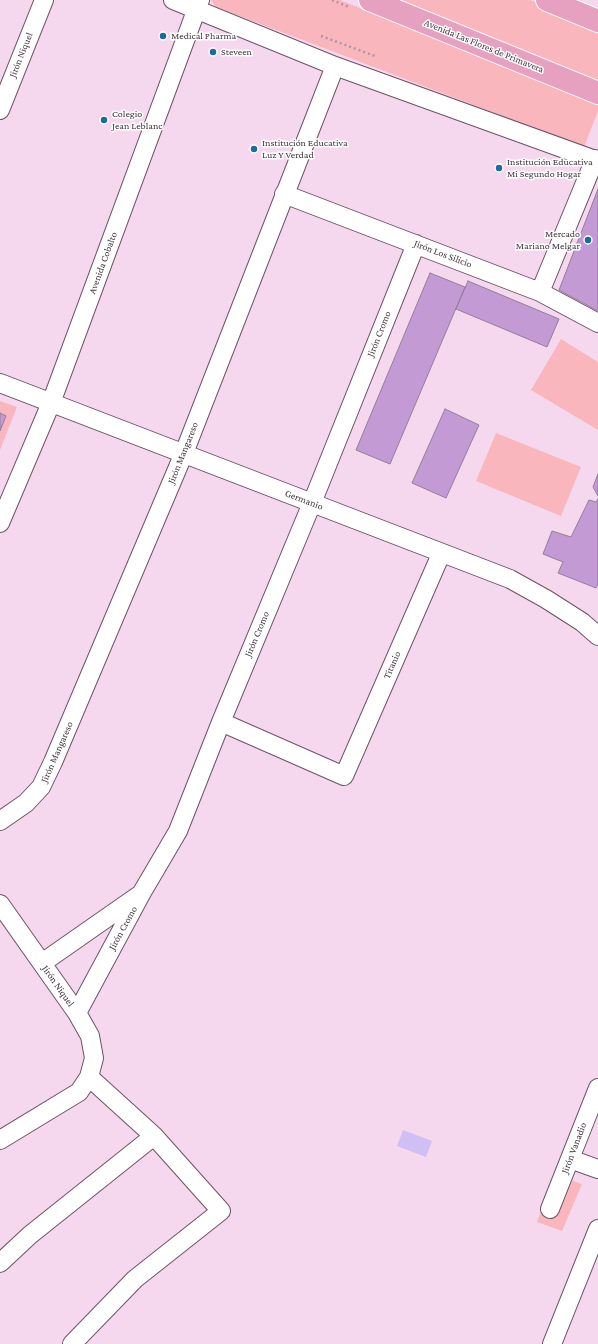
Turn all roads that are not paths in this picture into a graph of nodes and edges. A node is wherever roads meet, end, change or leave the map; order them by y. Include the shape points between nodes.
1 (44, 0) edge
2 (173, 0) edge
3 (370, 0) edge
4 (547, 0) edge
5 (198, 5) edge
6 (598, 20) edge
7 (335, 66) junction
8 (4, 88) edge
9 (598, 93) edge
10 (0, 110) edge
11 (596, 160) edge
12 (284, 194) junction
13 (416, 244) junction
14 (540, 292) junction
15 (598, 323) edge
16 (0, 384) edge
17 (51, 403) junction
18 (184, 453) junction
19 (312, 503) junction
20 (0, 523) edge
21 (441, 554) junction
22 (598, 636) edge
23 (221, 722) junction
24 (0, 821) edge
25 (141, 894) junction
26 (0, 904) edge
27 (42, 963) junction
28 (77, 1013) junction
29 (89, 1077) junction
30 (598, 1088) edge
31 (154, 1136) junction
32 (0, 1140) edge
33 (570, 1159) junction
34 (598, 1169) edge
35 (550, 1209) dead end
36 (598, 1229) edge
37 (0, 1263) edge
38 (72, 1344) edge
39 (552, 1344) edge

1 - 8 street, Jirón Niquel
2 - 5 street
3 - 9 main road, Avenida Las Flores de Primavera
4 - 6 main road
5 - 7 street
5 - 17 street, Avenida Cobalto
7 - 11 street
7 - 12 street, Jirón Mangareso
8 - 10 street, Jirón Niquel
11 - 14 street
12 - 13 street, Jirón Los Silicio
12 - 18 street, Jirón Mangareso
13 - 14 street, Jirón Los Silicio
13 - 19 street, Jirón Cromo
14 - 15 street, Jirón Los Silicio
16 - 17 street, Germanio
17 - 18 street, Germanio
17 - 20 street, Avenida Cobalto
18 - 19 street, Germanio
18 - 24 street, Jirón Mangareso via 41,787 26,803
19 - 21 street, Germanio
19 - 23 street, Jirón Cromo
21 - 22 street, Germanio via 510,579 582,622
21 - 23 street, Titanio via 344,776
23 - 25 street, Jirón Cromo via 178,831
25 - 27 street
25 - 28 street, Jirón Cromo
26 - 27 street, Jirón Niquel
27 - 28 street, Jirón Niquel
28 - 29 street, Jirón Niquel via 90,1036 94,1058
29 - 31 street
29 - 32 street via 79,1092
30 - 33 street, Jirón Vanadio
31 - 37 street via 30,1235
31 - 38 street via 221,1211 135,1279
33 - 34 street
33 - 35 street, Jirón Vanadio
36 - 39 street

